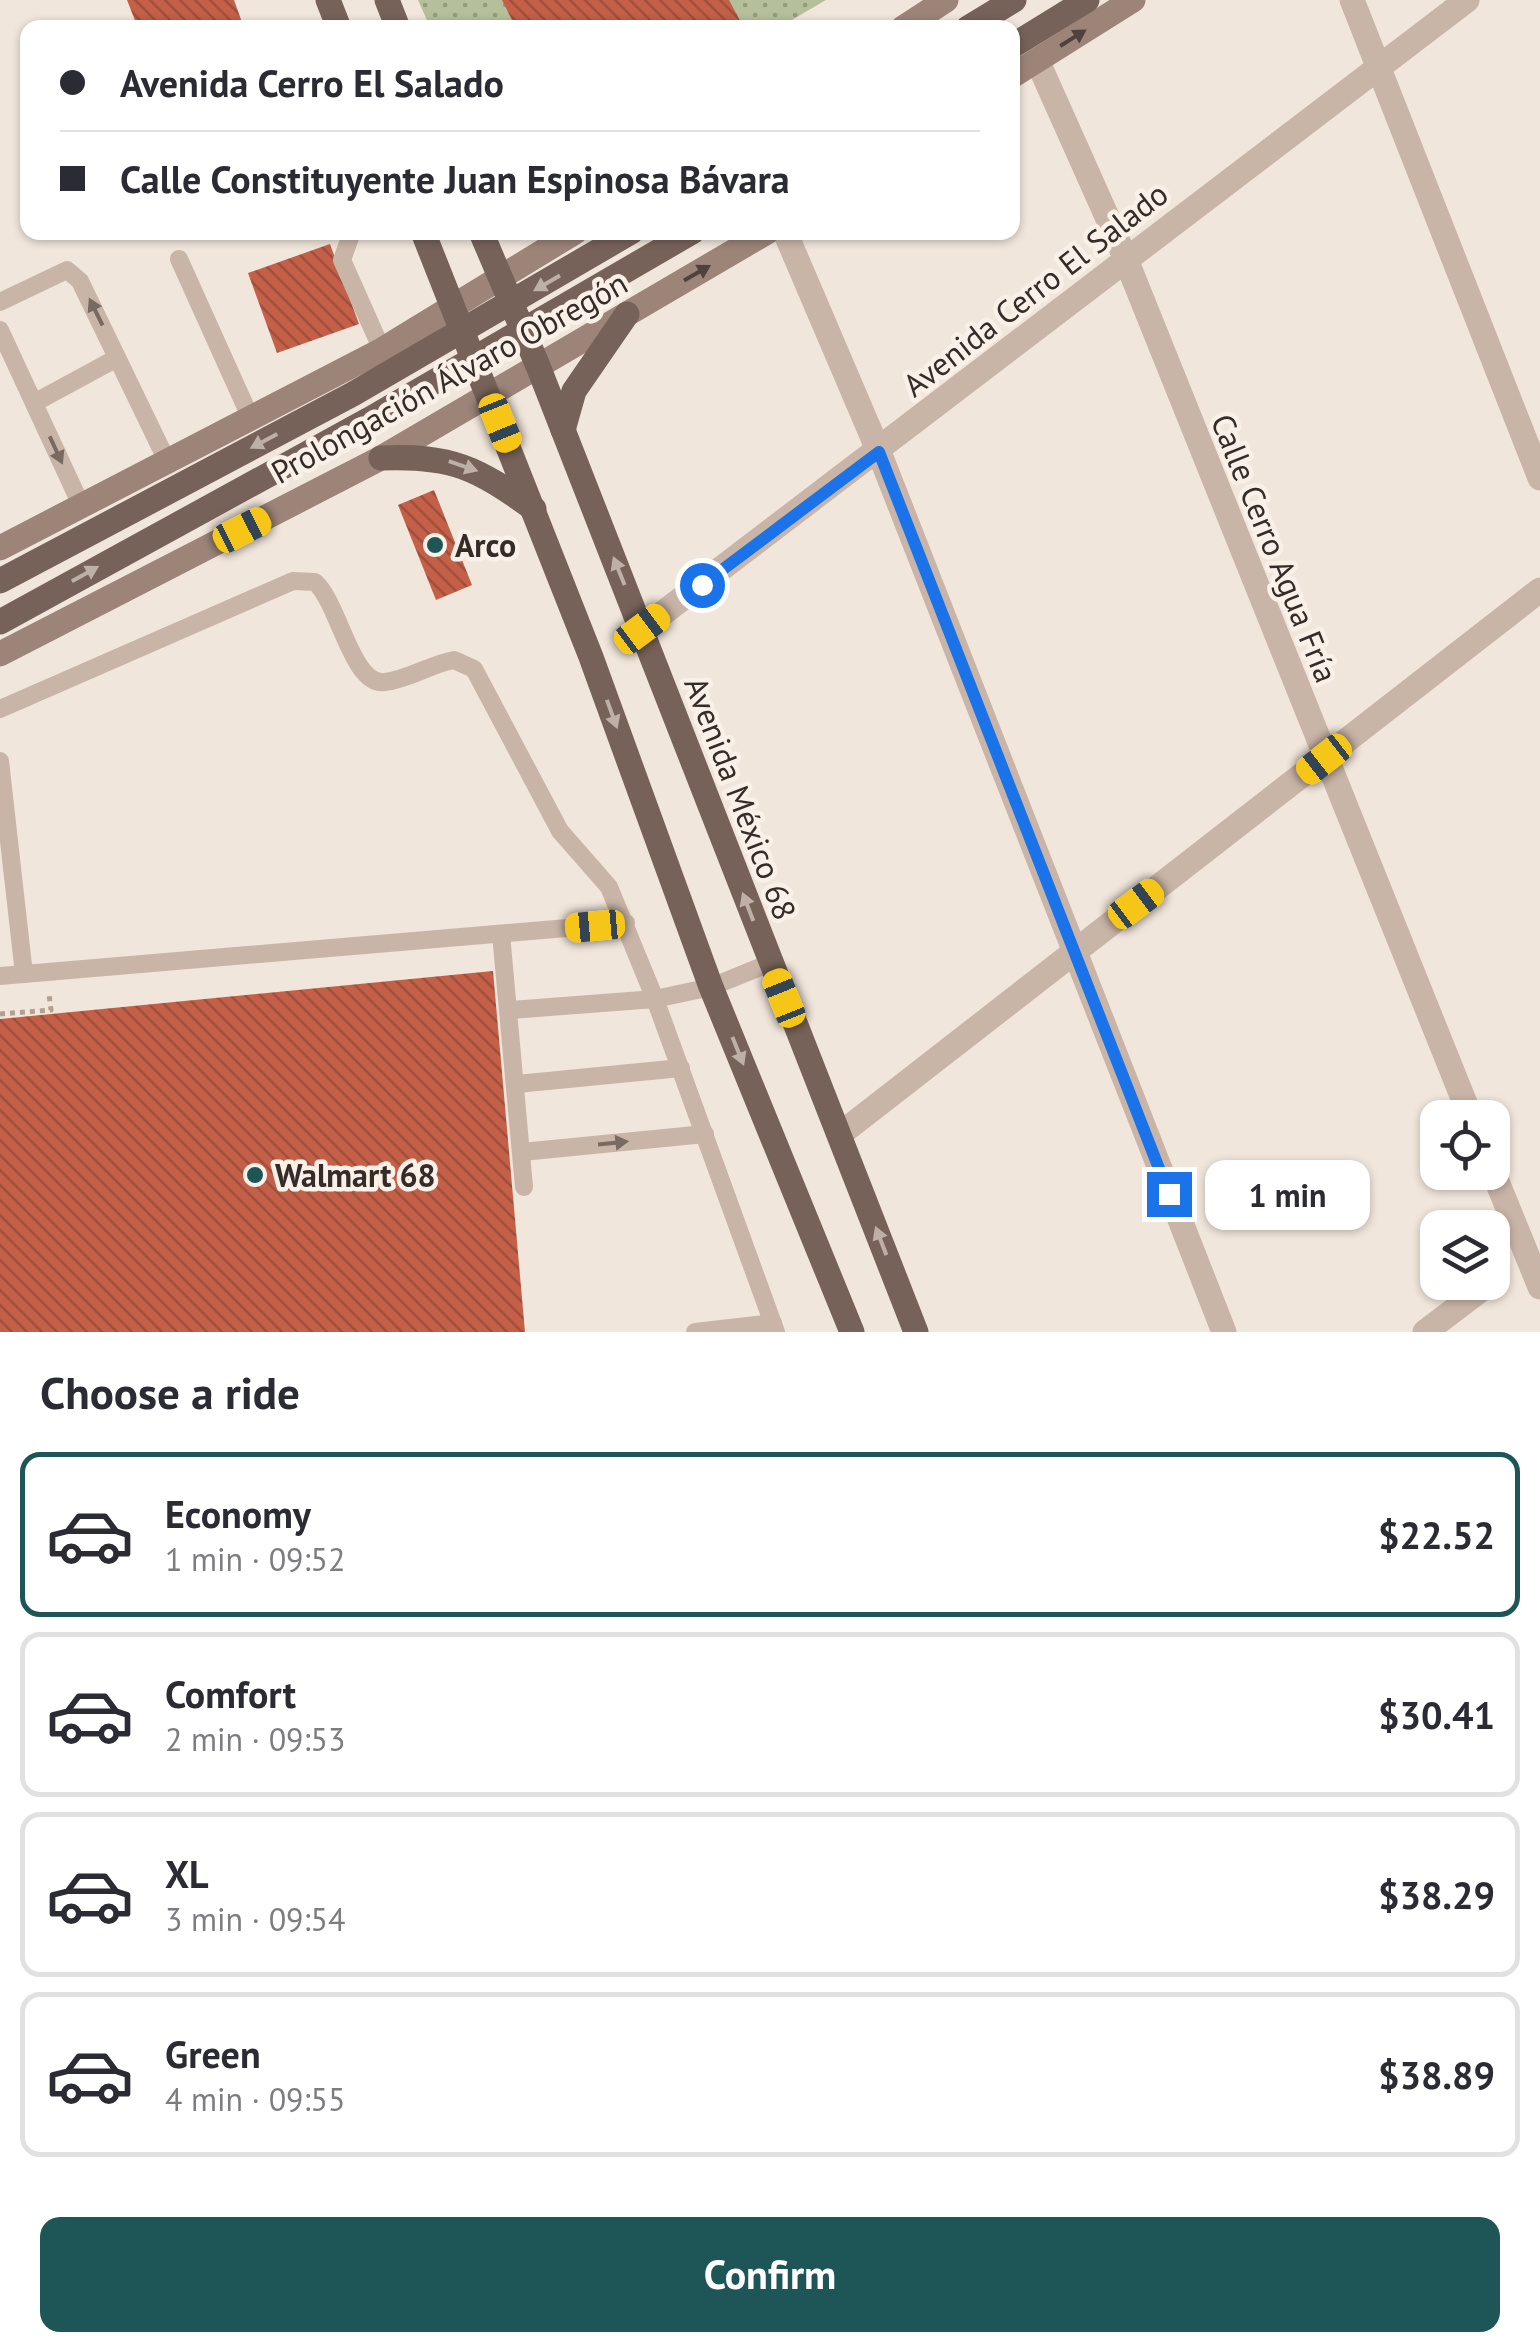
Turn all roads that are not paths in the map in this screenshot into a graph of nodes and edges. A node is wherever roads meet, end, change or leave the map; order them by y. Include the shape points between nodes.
1 (946, 0) edge
2 (1014, 0) edge
3 (1086, 0) edge
4 (1133, 0) edge
5 (1352, 0) edge
6 (1467, 0) edge
7 (915, 20) edge
8 (981, 20) edge
9 (1020, 41) edge
10 (1037, 60) junction
11 (1380, 68) junction
12 (1020, 71) edge
13 (349, 240) edge
14 (425, 240) edge
15 (485, 240) edge
16 (562, 240) edge
17 (617, 240) edge
18 (678, 240) edge
19 (753, 240) edge
20 (788, 240) edge
21 (1125, 257) junction
22 (178, 258) dead end
23 (502, 278) junction
24 (0, 302) edge
25 (453, 308) junction
26 (627, 314) junction
27 (0, 330) edge
28 (382, 350) junction
29 (117, 358) junction
30 (538, 366) junction
31 (490, 395) junction
32 (34, 403) junction
33 (252, 421) junction
34 (563, 430) junction
35 (879, 452) junction
36 (381, 458) junction
37 (168, 464) junction
38 (1540, 478) edge
39 (82, 506) junction
40 (534, 509) junction
41 (0, 548) edge
42 (0, 581) edge
43 (1540, 590) edge
44 (0, 622) edge
45 (642, 629) junction
46 (0, 654) edge
47 (0, 709) edge
48 (1324, 759) junction
49 (0, 760) edge
50 (626, 923) junction
51 (501, 934) junction
52 (1074, 952) junction
53 (770, 963) junction
54 (24, 974) junction
55 (0, 976) edge
56 (711, 986) junction
57 (655, 998) junction
58 (510, 1010) junction
59 (680, 1068) junction
60 (516, 1084) junction
61 (1465, 1100) edge
62 (704, 1134) junction
63 (839, 1135) junction
64 (522, 1152) junction
65 (524, 1187) dead end
66 (1503, 1190) edge
67 (1534, 1250) edge
68 (1510, 1268) edge
69 (1540, 1287) edge
70 (1468, 1300) edge
71 (775, 1328) edge
72 (696, 1332) edge
73 (852, 1332) edge
74 (916, 1332) edge
75 (1224, 1332) edge
76 (1424, 1332) edge

1 - 7 main road
2 - 8 main road
3 - 9 main road
10 -> 4 main road
5 - 11 street
6 - 11 street, Avenida Cerro El Salado
10 - 12 main road
10 - 21 street, Calle Cerro Agua Fría
11 - 21 street, Avenida Cerro El Salado
11 - 38 street
13 - 28 lane via 342,260
14 - 25 main road
15 - 23 main road, Avenida México 68
16 - 23 main road, Prolongación Álvaro Obregón
17 -> 42 main road, Prolongación Álvaro Obregón, bridge via 353,394
44 -> 18 main road, Prolongación Álvaro Obregón, bridge
26 -> 19 main road, Prolongación Álvaro Obregón
20 - 35 street
21 - 35 street, Avenida Cerro El Salado
21 - 48 street, Calle Cerro Agua Fría
22 - 33 lane
23 - 25 main road, Prolongación Álvaro Obregón
23 - 30 main road, Avenida México 68
29 -> 24 lane via 80,281 67,270
25 - 28 main road, Prolongación Álvaro Obregón
25 - 31 main road
26 - 30 main road, Prolongación Álvaro Obregón
26 - 34 main road via 574,391
27 - 32 lane
28 - 33 main road, Prolongación Álvaro Obregón
29 - 32 lane
29 - 37 lane
30 - 31 main road, Prolongación Álvaro Obregón
30 - 34 main road, Avenida México 68
31 - 36 main road, Prolongación Álvaro Obregón
31 - 40 main road
32 -> 39 lane
33 - 37 main road, Prolongación Álvaro Obregón
45 -> 34 main road, Avenida México 68
35 - 45 street, Avenida Cerro El Salado
35 - 52 street
36 -> 40 main road via 455,461
36 - 46 main road, Prolongación Álvaro Obregón
37 - 39 main road, Prolongación Álvaro Obregón
39 - 41 main road, Prolongación Álvaro Obregón
40 -> 56 main road
43 - 48 street
53 -> 45 main road, Avenida México 68
47 - 50 lane via 294,582 316,582 372,680 385,682 454,660 474,670 560,831 596,868
48 - 52 street
48 - 61 street, Calle Cerro Agua Fría
49 - 54 lane
50 - 51 lane
50 - 57 lane
51 - 54 lane
51 - 58 lane
52 - 63 street
52 - 75 street
53 - 56 lane
53 - 63 main road, Avenida México 68
54 - 55 lane
56 - 57 lane
56 -> 73 main road
57 - 58 lane
57 - 59 lane
58 - 60 lane
59 - 60 lane
59 - 62 lane
60 - 64 lane
64 -> 62 lane
62 - 71 lane
74 -> 63 main road, Avenida México 68
64 - 65 lane
66 - 67 street
67 - 68 street
67 - 69 street
70 - 76 street
71 - 72 lane

